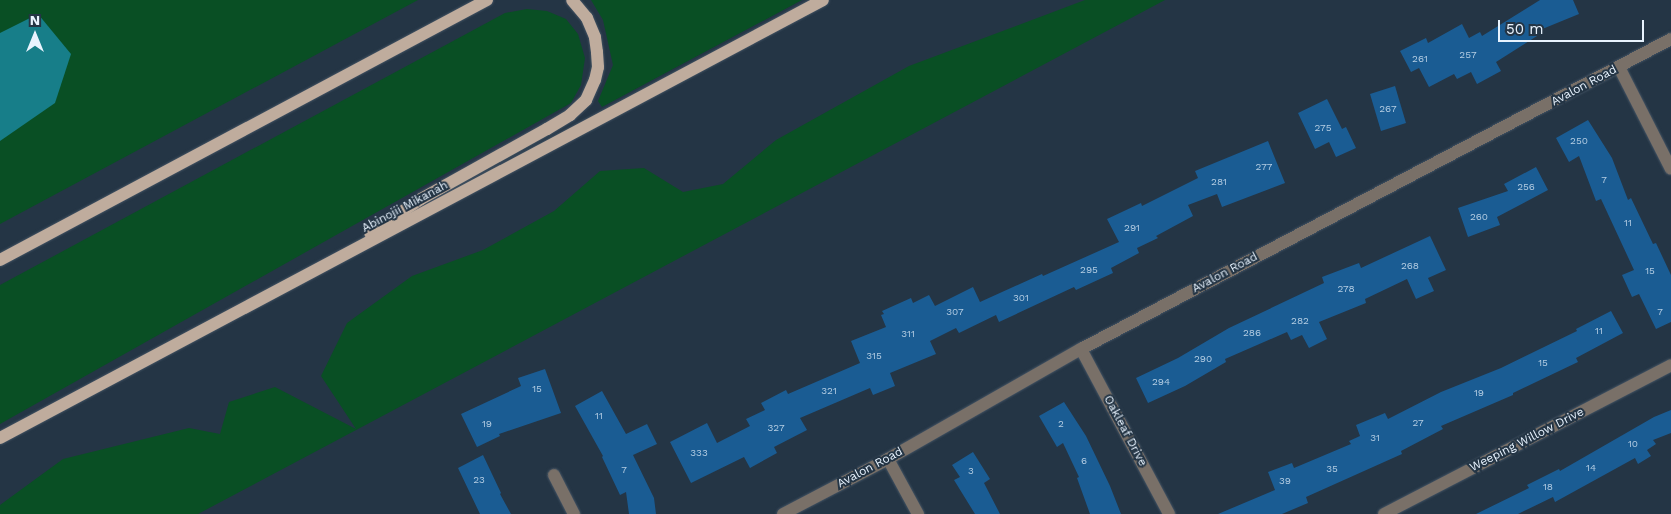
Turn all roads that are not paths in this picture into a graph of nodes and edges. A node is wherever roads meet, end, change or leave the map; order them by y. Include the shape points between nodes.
1 (487, 0) edge
2 (572, 0) edge
3 (823, 0) edge
4 (1671, 39) edge
5 (1619, 67) junction
6 (1671, 168) edge
7 (0, 260) edge
8 (314, 270) junction
9 (1081, 349) junction
10 (1671, 365) edge
11 (0, 438) edge
12 (888, 459) junction
13 (554, 475) dead end
14 (574, 514) edge
15 (783, 514) edge
16 (918, 514) edge
17 (1170, 514) edge
18 (1384, 514) edge

1 - 7 main road
2 - 8 main road via 588,18 595,37 598,67 586,100 570,115 421,199
3 - 8 main road, Abinojii Mikanah
4 - 5 street, Avalon Road
5 - 6 street
5 - 9 street, Avalon Road
8 - 11 main road, Abinojii Mikanah
9 - 12 street, Avalon Road
9 - 17 street, Oakleaf Drive
10 - 18 street, Weeping Willow Drive
12 - 15 street, Avalon Road
12 - 16 street
13 - 14 street

